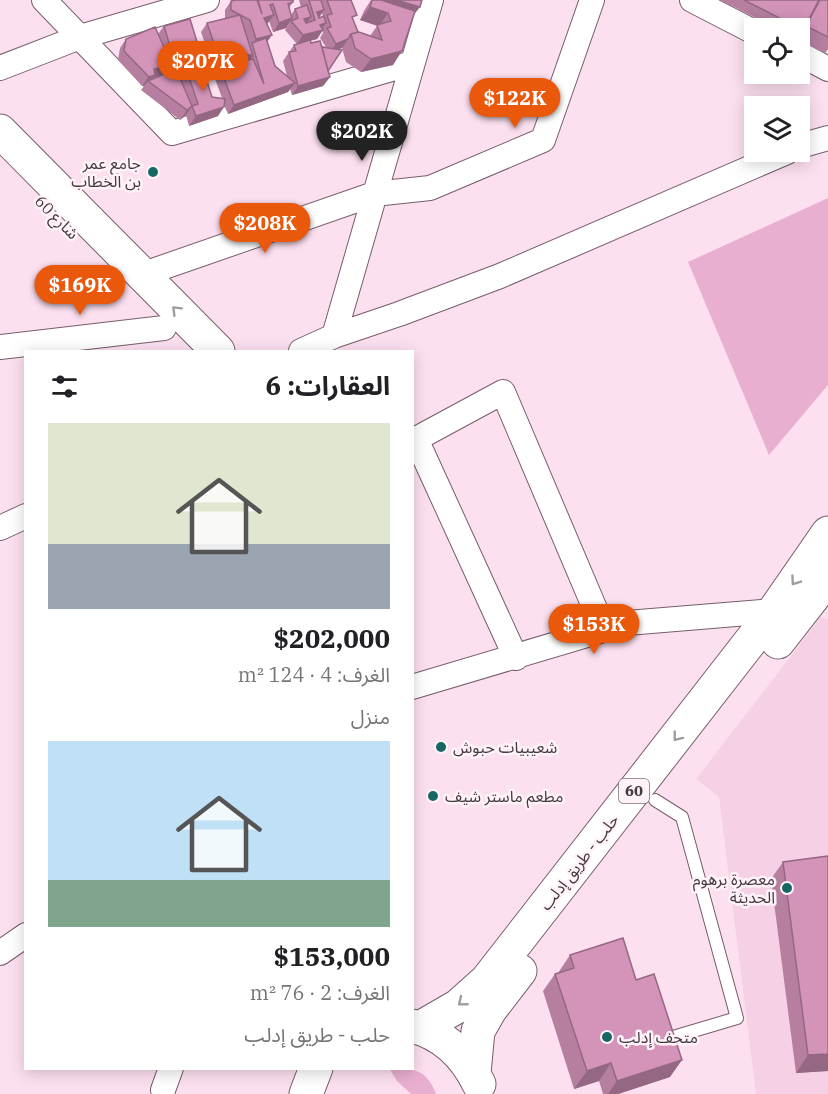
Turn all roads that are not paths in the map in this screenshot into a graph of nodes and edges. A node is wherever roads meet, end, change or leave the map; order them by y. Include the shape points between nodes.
1 (44, 0) edge
2 (207, 0) edge
3 (431, 0) edge
4 (592, 0) edge
5 (692, 0) edge
6 (744, 27) edge
7 (80, 37) junction
8 (810, 59) edge
9 (412, 63) junction
10 (0, 69) edge
11 (828, 69) edge
12 (0, 131) edge
13 (828, 138) edge
14 (810, 143) edge
15 (0, 161) edge
16 (765, 162) edge
17 (374, 194) junction
18 (141, 275) junction
19 (164, 328) junction
20 (334, 336) junction
21 (0, 346) edge
22 (188, 350) edge
23 (217, 350) edge
24 (303, 350) edge
25 (24, 517) edge
26 (0, 528) edge
27 (828, 533) edge
28 (828, 578) edge
29 (774, 612) junction
30 (604, 630) junction
31 (516, 658) junction
32 (414, 686) edge
33 (655, 800) junction
34 (24, 936) edge
35 (0, 953) edge
36 (416, 1027) edge
37 (673, 1037) edge
38 (315, 1070) edge
39 (477, 1083) edge
40 (306, 1094) edge

1 - 7 street
2 - 7 street
3 - 9 street
4 - 17 street via 543,140 430,188
5 - 6 street
7 - 9 street via 172,133
7 - 10 street
8 - 11 street
9 - 17 street
12 - 18 main road, شارع 60
13 - 14 street
15 - 19 main road, شارع 60
16 - 20 street via 500,276
17 - 18 street
17 - 20 street
23 -> 18 main road, شارع 60
19 - 21 street
19 - 22 main road, شارع 60
20 - 24 street
25 - 26 street
27 -> 29 main road, حلب - طريق إدلب / 60
28 - 33 main road, حلب - طريق إدلب / 60
29 - 30 street via 627,622
29 -> 36 main road, حلب - طريق إدلب / 60 via 487,980 458,1006
30 - 31 street
30 - 31 street via 503,392 416,439
31 - 32 street
33 - 37 lane via 682,817 737,1018
33 - 39 main road, حلب - طريق إدلب / 60 via 490,1010 478,1031
34 - 35 street
36 - 39 main road via 440,1037 457,1050
38 - 40 main road

